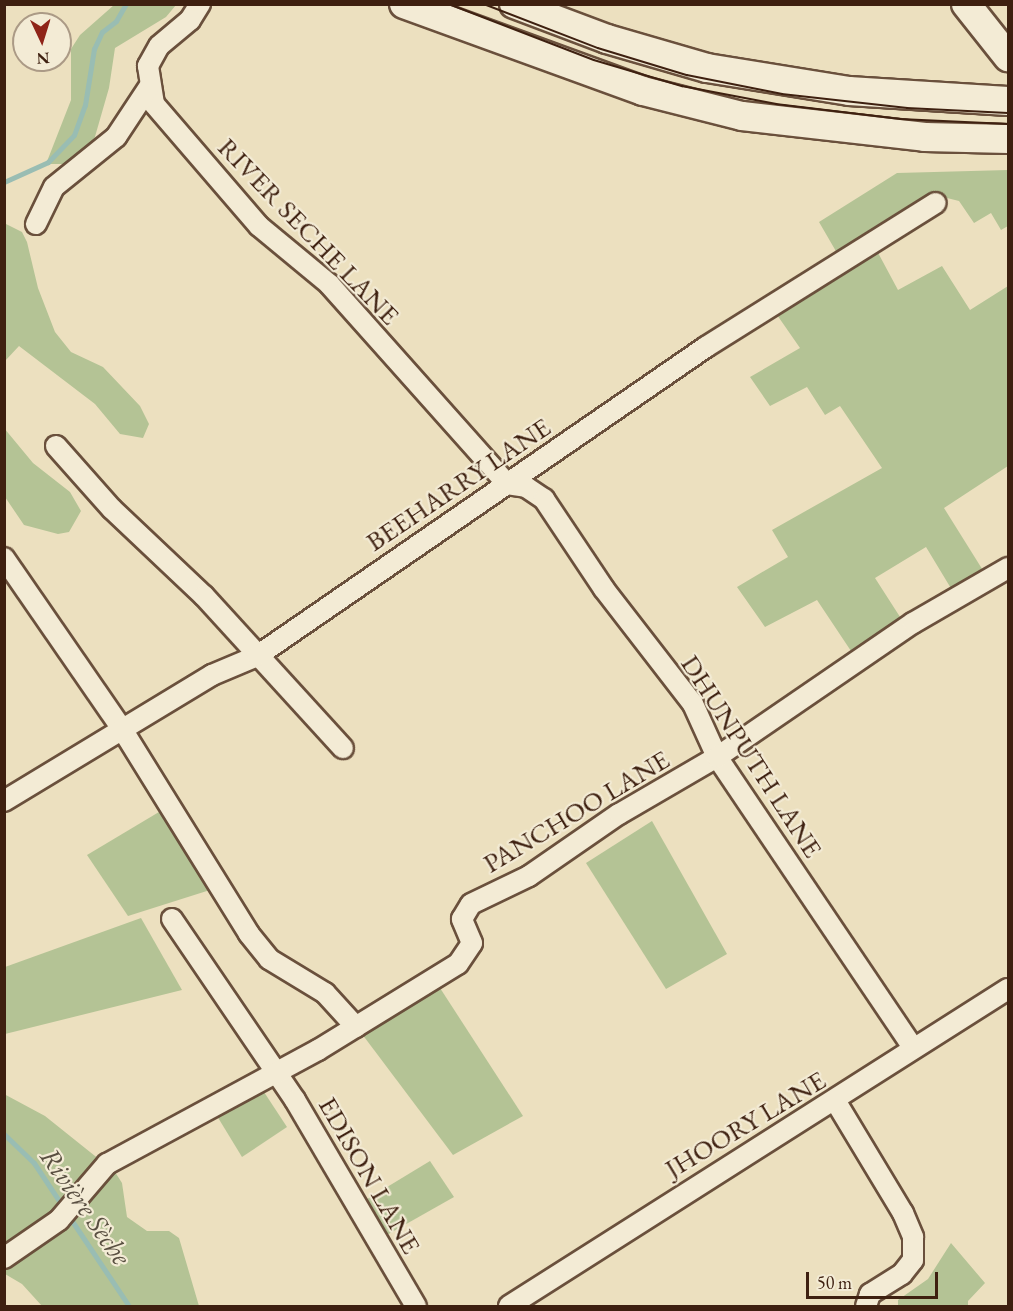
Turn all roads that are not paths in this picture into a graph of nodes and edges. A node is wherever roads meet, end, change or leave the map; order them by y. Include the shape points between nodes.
1 (200, 4) edge
2 (404, 4) edge
3 (514, 4) edge
4 (966, 4) edge
5 (977, 4) edge
6 (1008, 32) edge
7 (1008, 57) edge
8 (149, 87) junction
9 (1008, 101) edge
10 (1008, 139) edge
11 (936, 202) dead end
12 (36, 224) dead end
13 (56, 446) dead end
14 (507, 484) junction
15 (4, 558) edge
16 (1008, 568) edge
17 (257, 656) junction
18 (122, 729) junction
19 (343, 748) dead end
20 (717, 758) junction
21 (4, 801) edge
22 (172, 919) dead end
23 (1008, 989) edge
24 (356, 1027) junction
25 (913, 1048) junction
26 (276, 1072) junction
27 (836, 1101) junction
28 (4, 1258) edge
29 (416, 1306) edge
30 (509, 1306) edge
31 (866, 1306) edge

1 - 8 street via 190,20 159,46 148,66
2 - 10 street via 643,91 742,116 925,137
3 - 9 street via 607,39 707,68 849,91
4 - 7 street
5 - 6 street
8 - 12 street via 116,137 54,187
8 - 14 street, RIVER SECHE LANE via 154,104 259,226 329,284
11 - 14 street, BEEHARRY LANE via 706,347
13 - 17 street via 112,509 204,596
14 - 17 street, BEEHARRY LANE
14 - 20 street, DHUNPUTH LANE via 526,487 544,499 604,589 693,704
15 - 18 street
16 - 20 street via 913,623
17 - 18 street, BEEHARRY LANE via 212,675
17 - 19 street
18 - 21 street, BEEHARRY LANE
18 - 24 street via 249,934 269,959 325,993
20 - 24 street, PANCHOO LANE via 620,814 529,876 471,904 462,919 472,943 458,964
20 - 25 street, DHUNPUTH LANE
22 - 26 street, EDISON LANE
23 - 25 street, JHOORY LANE
24 - 26 street
25 - 27 street, JHOORY LANE
26 - 28 street via 107,1164 59,1220
26 - 29 street, EDISON LANE
27 - 30 street, JHOORY LANE
27 - 31 street via 903,1213 913,1237 913,1260 902,1274 870,1294

